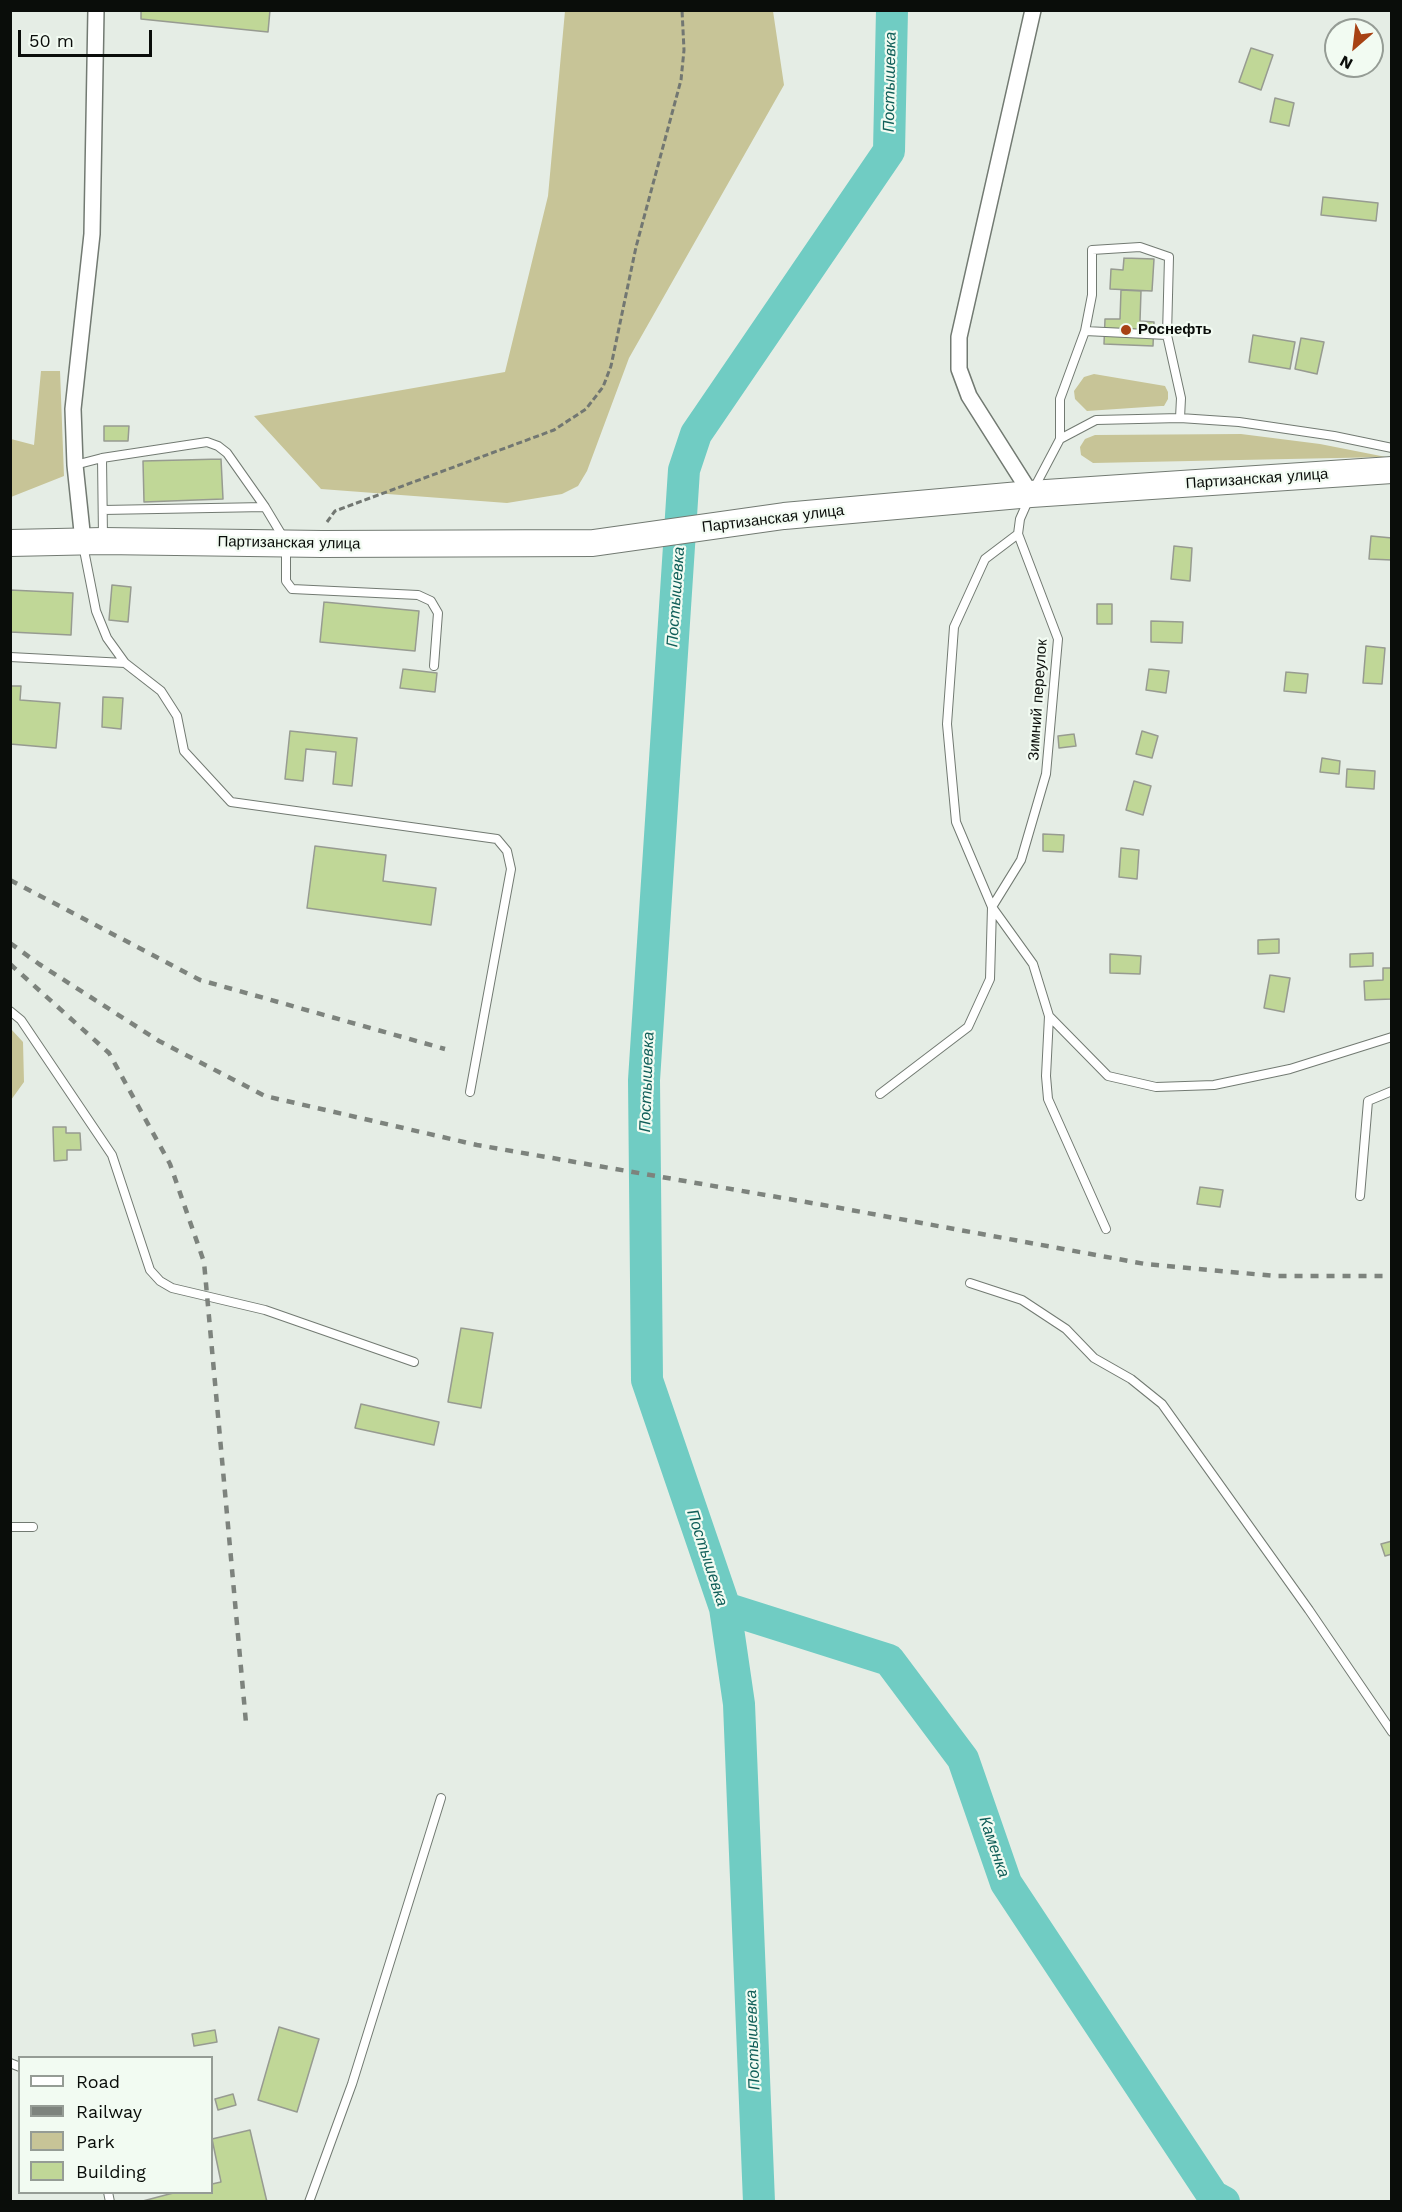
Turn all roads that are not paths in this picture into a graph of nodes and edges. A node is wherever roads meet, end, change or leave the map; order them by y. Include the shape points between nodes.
1 (96, 10) edge
2 (1033, 10) edge
3 (1085, 332) junction
4 (1167, 336) junction
5 (1180, 418) junction
6 (1060, 439) junction
7 (1392, 448) edge
8 (102, 458) junction
9 (75, 465) junction
10 (1392, 470) edge
11 (1031, 494) junction
12 (265, 507) junction
13 (104, 510) junction
14 (1018, 534) junction
15 (93, 541) junction
16 (10, 543) edge
17 (286, 543) junction
18 (10, 657) edge
19 (125, 663) junction
20 (434, 666) dead end
21 (992, 907) junction
22 (10, 1011) edge
23 (1049, 1016) junction
24 (1392, 1036) edge
25 (1392, 1091) edge
26 (470, 1092) dead end
27 (880, 1094) dead end
28 (1360, 1196) dead end
29 (1106, 1229) dead end
30 (970, 1283) dead end
31 (414, 1362) dead end
32 (10, 1527) edge
33 (33, 1527) dead end
34 (1392, 1732) edge
35 (441, 1798) dead end
36 (309, 2202) edge

1 - 9 street via 92,234 73,409
2 - 11 street via 958,337 959,369 969,396
3 - 4 lane
3 - 4 lane via 1092,295 1092,250 1140,246 1169,257
3 - 6 lane via 1060,399
4 - 5 lane via 1181,398
5 - 6 lane via 1095,420
5 - 7 lane via 1239,422
6 - 11 lane
8 - 9 lane
8 - 12 lane via 207,442 227,453
8 - 13 lane
9 - 15 street
10 - 11 main road, Партизанская улица
11 - 14 lane
11 - 17 main road, Партизанская улица via 784,516 593,543
12 - 13 lane
12 - 17 lane
13 - 15 lane
14 - 21 lane, Зимний переулок via 1058,639 1046,774 1021,860
14 - 21 lane via 985,560 954,627 947,724 956,822
15 - 16 main road, Партизанская улица
15 - 17 main road, Партизанская улица
15 - 19 lane via 96,612 107,638
17 - 20 lane via 286,581 292,589 418,595 431,601 438,613
18 - 19 lane
19 - 26 lane via 161,691 177,716 184,751 231,802 497,839 507,851 511,869
21 - 23 lane via 1033,964
21 - 27 lane via 990,979 968,1027
22 - 31 lane via 21,1020 112,1155 150,1270 160,1281 172,1288 265,1310
23 - 24 lane via 1108,1076 1156,1087 1214,1085 1290,1069
23 - 29 lane via 1048,1099
25 - 28 lane via 1368,1101
30 - 34 lane via 1022,1300 1066,1329 1094,1358 1131,1379 1162,1404
32 - 33 lane
35 - 36 lane via 352,2084

